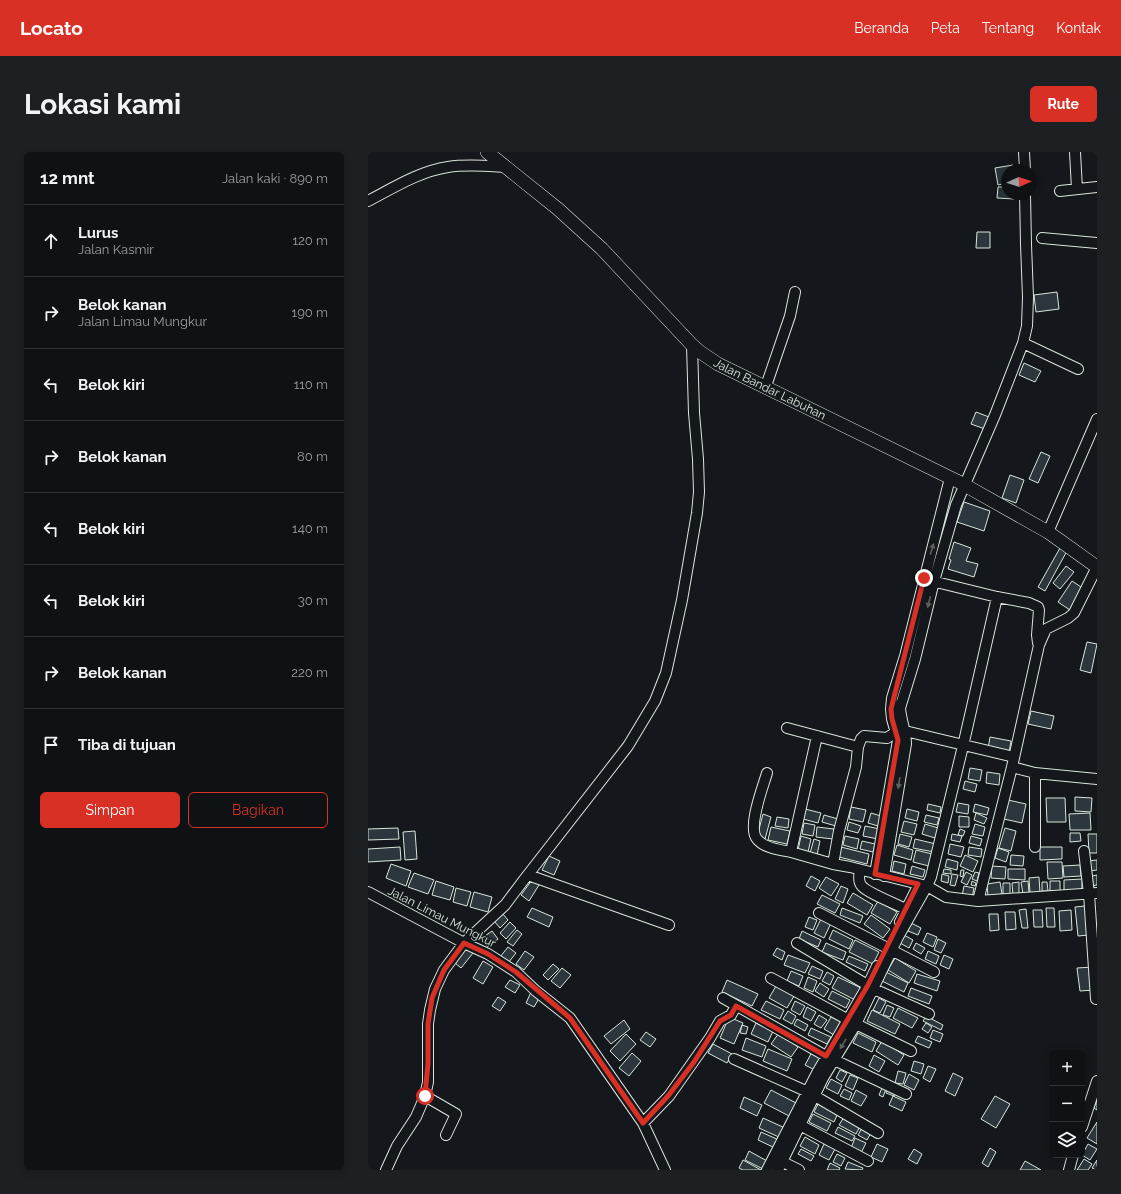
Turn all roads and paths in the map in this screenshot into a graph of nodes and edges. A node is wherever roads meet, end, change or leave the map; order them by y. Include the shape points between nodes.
1 (487, 152) edge
2 (1024, 152) edge
3 (1075, 152) edge
4 (1025, 164) edge
5 (507, 167) junction
6 (1097, 187) edge
7 (1077, 189) junction
8 (1060, 191) dead end
9 (1025, 200) edge
10 (368, 201) edge
11 (1042, 238) dead end
12 (1097, 243) edge
13 (795, 292) dead end
14 (1023, 343) junction
15 (692, 345) junction
16 (1078, 370) dead end
17 (766, 386) junction
18 (1097, 419) edge
19 (950, 478) junction
20 (964, 485) junction
21 (938, 527) junction
22 (948, 530) junction
23 (1048, 532) junction
24 (1097, 567) edge
25 (924, 578) junction
26 (934, 581) junction
27 (997, 597) junction
28 (1039, 645) junction
29 (787, 728) dead end
30 (901, 731) junction
31 (817, 736) junction
32 (964, 746) junction
33 (858, 747) junction
34 (1013, 762) junction
35 (767, 773) dead end
36 (1035, 773) junction
37 (1097, 779) edge
38 (1035, 847) dead end
39 (1084, 851) dead end
40 (791, 852) junction
41 (832, 864) junction
42 (860, 870) junction
43 (528, 875) junction
44 (880, 875) junction
45 (923, 885) junction
46 (368, 892) edge
47 (1093, 894) edge
48 (978, 901) junction
49 (906, 909) junction
50 (818, 913) dead end
51 (669, 925) dead end
52 (464, 943) junction
53 (797, 943) dead end
54 (889, 949) junction
55 (934, 972) dead end
56 (771, 978) dead end
57 (871, 987) junction
58 (723, 998) dead end
59 (1096, 999) dead end
60 (736, 1006) junction
61 (929, 1014) dead end
62 (852, 1022) junction
63 (911, 1051) dead end
64 (830, 1058) junction
65 (734, 1059) dead end
66 (1097, 1081) edge
67 (811, 1094) junction
68 (906, 1094) dead end
69 (425, 1096) junction
70 (1084, 1122) edge
71 (643, 1123) junction
72 (796, 1123) junction
73 (878, 1133) dead end
74 (446, 1135) dead end
75 (1073, 1158) edge
76 (868, 1161) dead end
77 (778, 1163) edge
78 (386, 1170) edge
79 (665, 1170) edge
80 (767, 1170) edge
81 (799, 1170) edge
82 (1069, 1170) edge

1 - 5 main road, Jalan Bandar Labuhan
2 - 4 street
3 - 7 street
5 - 10 street via 447,167 403,183
5 - 15 main road, Jalan Bandar Labuhan via 602,249
6 - 7 street
7 - 8 street
9 - 14 street via 1028,297 1027,326
11 - 12 street
13 - 17 street via 788,322
14 - 16 street
14 - 20 street
15 - 17 main road, Jalan Bandar Labuhan via 718,364
15 - 43 street via 699,492 682,600 666,674 655,701 628,746
17 - 19 main road, Jalan Bandar Labuhan
18 - 23 street
19 - 20 main road, Jalan Bandar Labuhan
19 - 21 street
20 - 22 street
20 - 23 main road, Jalan Bandar Labuhan
21 - 22 street
25 -> 21 street
22 - 26 street
23 - 24 main road, Jalan Bandar Labuhan
24 - 28 street via 1074,613 1046,629
25 - 26 street
25 - 30 street via 892,698 892,719
26 - 27 street
26 -> 30 street via 900,708
27 - 28 street via 1038,607
27 - 32 street
28 - 34 street
29 - 31 street
30 - 32 street
30 - 33 street via 886,738 864,736
30 - 44 street via 898,740 902,744
31 - 33 street
31 - 40 street
32 - 34 street
32 - 45 street via 939,846
33 - 41 street via 856,767
34 - 36 street
34 - 48 street
35 - 40 street via 755,816 755,836 769,846
36 - 37 street
36 - 38 street
39 - 47 street
40 - 41 street
41 - 42 street
42 - 44 street
42 - 49 street via 861,886
43 - 51 street
43 - 52 street via 505,905
44 - 45 street
45 - 48 street via 946,897
45 - 49 street
45 - 54 street
46 - 52 street, Jalan Limau Mungkur
47 - 48 street
47 - 59 street
49 - 54 street
50 - 54 street
52 - 69 street via 444,970 432,998 428,1024
52 - 71 street, Jalan Limau Mungkur via 488,954 516,972 570,1018
53 - 57 street
54 - 55 street
54 - 57 street
56 - 62 street
57 - 61 street
57 - 62 street
58 - 60 street
60 - 64 street
60 - 71 street via 731,1015 720,1021 668,1096
62 - 63 street
62 - 64 street
64 - 67 street
64 - 68 street
65 - 67 street
66 - 70 street
67 - 72 street
67 - 73 street
69 - 74 street via 456,1114
69 - 78 street
71 - 79 street, Jalan Limau Mungkur
72 - 76 street
72 - 77 street
75 - 82 street
77 - 80 street
77 - 81 street

